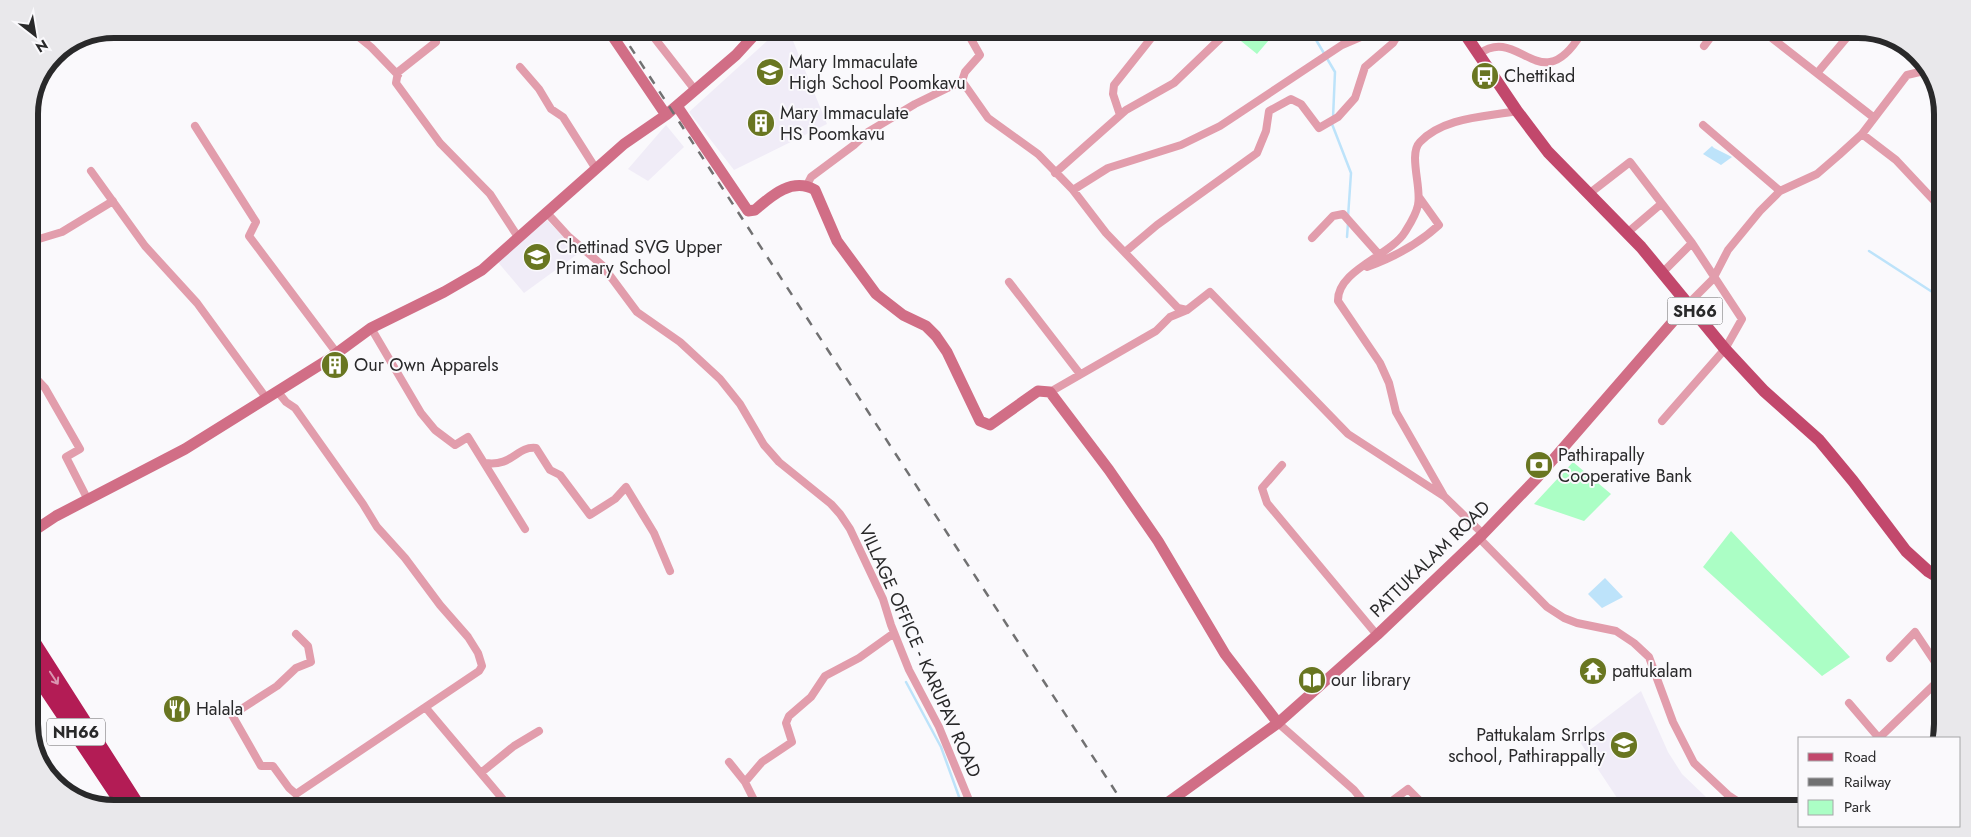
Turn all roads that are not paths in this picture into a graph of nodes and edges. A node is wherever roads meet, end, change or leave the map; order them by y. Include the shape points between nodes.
1 (360, 38) edge
2 (434, 38) edge
3 (614, 38) edge
4 (654, 38) edge
5 (752, 38) edge
6 (970, 38) edge
7 (1151, 38) edge
8 (1221, 38) edge
9 (1359, 38) edge
10 (1396, 38) edge
11 (1468, 38) edge
12 (1578, 38) edge
13 (1710, 38) edge
14 (1772, 38) edge
15 (1846, 38) edge
16 (1704, 46) dead end
17 (1479, 54) junction
18 (520, 66) dead end
19 (1818, 72) junction
20 (1921, 72) edge
21 (398, 75) junction
22 (962, 81) junction
23 (695, 90) junction
24 (677, 106) junction
25 (1517, 111) junction
26 (666, 115) junction
27 (1120, 115) junction
28 (1874, 117) junction
29 (1703, 125) dead end
30 (195, 126) dead end
31 (1862, 134) junction
32 (596, 169) junction
33 (91, 171) dead end
34 (1055, 174) junction
35 (807, 185) junction
36 (1073, 190) junction
37 (1780, 191) junction
38 (1590, 193) junction
39 (1419, 196) junction
40 (1933, 200) edge
41 (113, 201) junction
42 (1662, 204) junction
43 (547, 213) junction
44 (1627, 233) junction
45 (518, 237) junction
46 (1312, 238) dead end
47 (38, 239) edge
48 (1692, 242) junction
49 (1125, 252) junction
50 (1378, 255) junction
51 (1385, 260) junction
52 (1356, 271) junction
53 (1662, 273) junction
54 (1715, 275) junction
55 (1009, 282) dead end
56 (1689, 303) junction
57 (1187, 310) junction
58 (371, 328) junction
59 (1725, 349) junction
60 (336, 352) junction
61 (1080, 374) junction
62 (38, 381) edge
63 (278, 392) junction
64 (1050, 392) junction
65 (267, 399) junction
66 (1662, 421) dead end
67 (485, 463) junction
68 (1282, 465) dead end
69 (1445, 497) junction
70 (88, 500) junction
71 (38, 529) edge
72 (525, 529) dead end
73 (1481, 536) junction
74 (670, 572) dead end
75 (1934, 575) edge
76 (894, 633) junction
77 (296, 634) dead end
78 (1377, 634) junction
79 (38, 652) edge
80 (1890, 658) dead end
81 (1934, 660) edge
82 (38, 676) edge
83 (1934, 685) edge
84 (1849, 703) dead end
85 (426, 708) junction
86 (1278, 722) junction
87 (538, 731) dead end
88 (1878, 737) edge
89 (1880, 737) edge
90 (729, 762) dead end
91 (482, 772) junction
92 (745, 782) junction
93 (292, 798) edge
94 (123, 800) edge
95 (123, 800) edge
96 (504, 800) edge
97 (754, 800) edge
98 (969, 800) edge
99 (1171, 800) edge
100 (1362, 800) edge
101 (1392, 800) edge
102 (1419, 800) edge
103 (1737, 800) edge

1 - 21 street
2 - 21 street via 436,42
3 - 26 street
4 - 23 street
5 - 23 street
6 - 22 street via 980,55 961,77
7 - 27 street via 1114,85
8 - 27 street via 1174,83
9 - 36 street via 1332,51 1220,126 1181,145 1108,168
10 - 49 street via 1365,67 1355,98 1338,117 1319,128 1301,104 1291,99 1269,111 1266,131 1257,153
11 - 17 main road, SH66
12 - 17 street via 1566,54 1549,63 1540,63 1503,46 1490,47
13 - 16 street
14 - 19 street
15 - 19 street
17 - 25 main road, SH66
18 - 32 street via 551,108 563,117
19 - 28 street
20 - 28 street via 1907,75
21 - 45 street via 396,83 440,143 490,194
22 - 34 street via 988,118 1038,154
22 - 35 street via 868,132 811,177
23 - 24 street
24 - 26 street
24 - 35 street via 748,210 756,210 794,184
25 - 38 main road, SH66 via 1548,152
25 - 39 street via 1459,121 1426,137 1418,144 1415,153
26 - 32 street via 624,144
27 - 34 street
28 - 31 street
29 - 37 street
30 - 60 street via 256,222 249,236
31 - 37 street via 1816,174
31 - 40 street via 1896,160
32 - 43 street
33 - 41 street
34 - 36 street
35 - 64 street via 815,190 838,241 876,294 936,336 980,420 990,425 1038,391
36 - 49 street
37 - 54 street via 1728,250
38 - 42 street via 1630,162
38 - 44 main road, SH66
39 - 50 street via 1414,217 1404,234 1397,243
39 - 51 street via 1438,225 1424,239
41 - 47 street via 62,232
41 - 65 street via 145,246 197,303
42 - 44 street
42 - 48 street
43 - 45 street
43 - 76 street, VILLAGE OFFICE - KARUPAV ROAD via 602,265 637,312 680,342 716,375 779,462 840,514 883,598
44 - 53 main road, SH66
45 - 58 street via 482,270
46 - 50 street via 1333,216 1343,214
48 - 53 street
48 - 54 street
49 - 57 street via 1178,308
50 - 51 street
50 - 52 street
51 - 52 street
52 - 69 street via 1347,280 1338,301 1380,363 1396,412
53 - 56 main road, SH66
54 - 56 street
54 - 59 street via 1742,318
55 - 61 street
56 - 59 main road, SH66
56 - 73 street, PATTUKALAM ROAD via 1537,478
57 - 61 street via 1170,317 1156,331
57 - 69 street via 1210,292 1348,434
58 - 60 street
58 - 67 street via 430,425 454,445 468,437
59 - 66 street
59 - 75 main road, SH66 via 1764,391 1819,440 1906,551
60 - 63 street
61 - 64 street
62 - 70 street via 80,449 66,457
63 - 65 street
63 - 85 street via 295,408 364,504 377,528 405,558 478,653 482,662 479,671
64 - 86 street via 1158,542 1225,654
65 - 70 street via 185,449
67 - 72 street
67 - 74 street via 497,465 528,447 536,448 550,470 560,475 590,515 615,499 626,487 654,533
68 - 78 street via 1262,488 1267,503
69 - 73 street
70 - 71 street
73 - 78 street, PATTUKALAM ROAD
73 - 103 street via 1547,607 1570,621 1616,631 1649,658 1673,722 1694,763
76 - 92 street via 859,658 825,676 812,697 789,716 786,724 792,742 762,762
76 - 98 street, VILLAGE OFFICE - KARUPAV ROAD via 946,742
77 - 93 street via 308,646 311,662 296,668 277,686 232,715 261,766 273,766
78 - 86 street, PATTUKALAM ROAD
79 -> 94 highway
80 - 81 street via 1915,632
82 - 95 highway, NH66
83 - 89 street
84 - 88 street
85 - 91 street
85 - 93 street
86 - 99 street, PATTUKALAM ROAD
86 - 100 street
87 - 91 street
90 - 92 street
91 - 96 street
92 - 97 street
101 - 102 street via 1408,789

